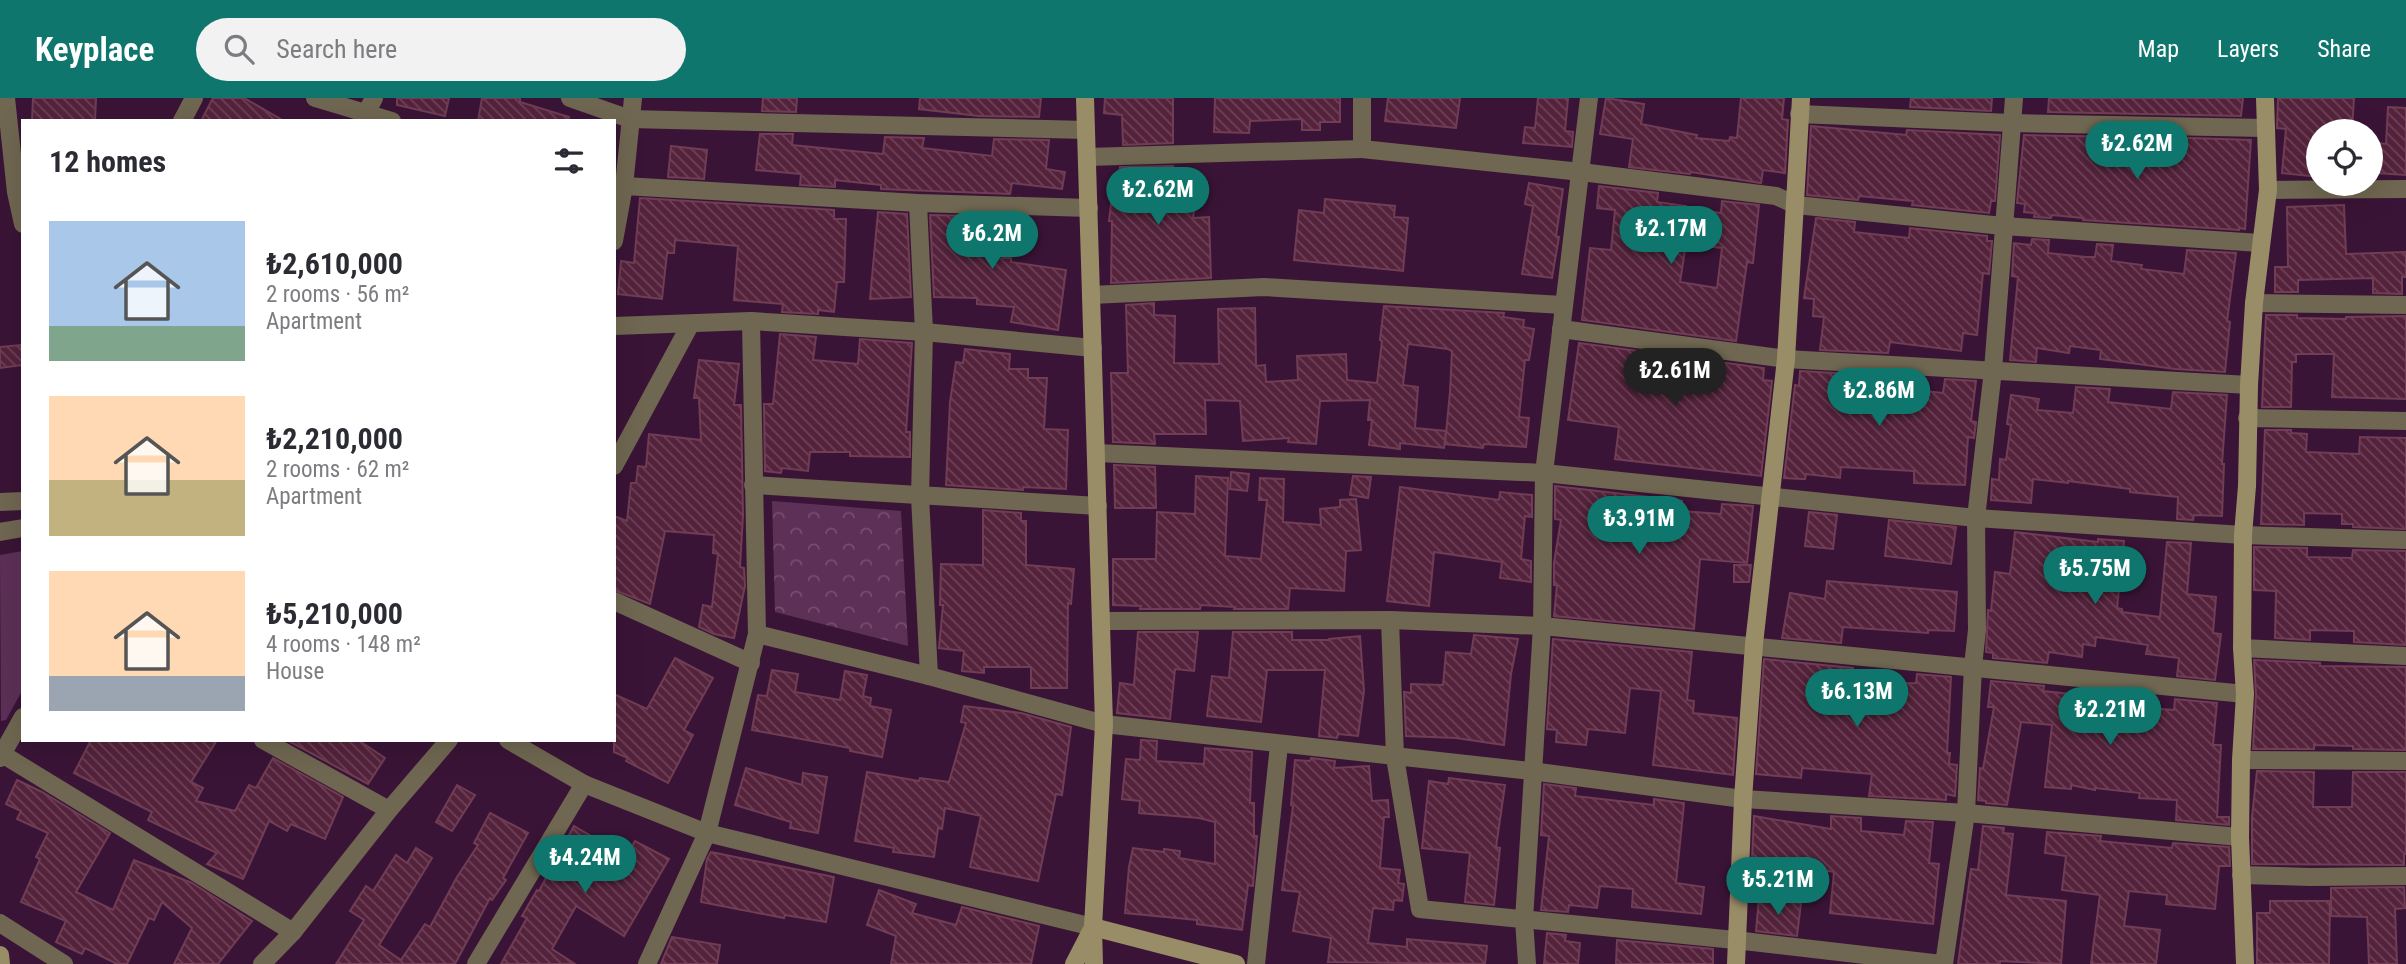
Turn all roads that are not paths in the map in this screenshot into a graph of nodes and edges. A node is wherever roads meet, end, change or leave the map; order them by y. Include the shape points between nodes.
1 (6, 98) edge
2 (194, 98) edge
3 (315, 98) edge
4 (570, 98) edge
5 (632, 98) edge
6 (1085, 98) edge
7 (1362, 98) edge
8 (1589, 98) edge
9 (2014, 98) edge
10 (2265, 98) edge
11 (1800, 106) edge
12 (367, 111) edge
13 (183, 119) edge
14 (386, 119) edge
15 (631, 119) junction
16 (2011, 123) junction
17 (2265, 128) junction
18 (1086, 130) junction
19 (1362, 149) junction
20 (1087, 157) junction
21 (1581, 172) junction
22 (619, 184) edge
23 (2406, 189) edge
24 (2268, 190) junction
25 (918, 203) junction
26 (1796, 205) junction
27 (1089, 208) junction
28 (21, 215) edge
29 (616, 218) edge
30 (2003, 226) junction
31 (2260, 243) junction
32 (1091, 295) junction
33 (2255, 303) junction
34 (1563, 305) junction
35 (2406, 305) edge
36 (751, 321) junction
37 (690, 325) junction
38 (616, 326) edge
39 (1561, 329) junction
40 (924, 332) junction
41 (1093, 348) junction
42 (1786, 359) junction
43 (1993, 370) junction
44 (2249, 385) junction
45 (2247, 418) junction
46 (2406, 421) edge
47 (1096, 453) junction
48 (616, 462) edge
49 (1544, 473) junction
50 (753, 485) junction
51 (920, 496) junction
52 (1772, 496) junction
53 (21, 501) edge
54 (0, 502) edge
55 (1098, 506) junction
56 (1976, 518) junction
57 (21, 528) edge
58 (0, 532) edge
59 (2244, 535) junction
60 (2406, 540) edge
61 (616, 602) edge
62 (1390, 620) junction
63 (1102, 621) junction
64 (1542, 626) junction
65 (757, 634) junction
66 (1754, 645) junction
67 (2242, 648) junction
68 (2406, 656) edge
69 (751, 663) junction
70 (1973, 666) junction
71 (929, 676) junction
72 (2245, 694) junction
73 (21, 721) edge
74 (1104, 723) junction
75 (267, 742) edge
76 (447, 742) edge
77 (511, 742) edge
78 (1279, 745) junction
79 (1, 756) edge
80 (1395, 757) junction
81 (2241, 760) junction
82 (2406, 761) edge
83 (1531, 771) junction
84 (584, 784) junction
85 (1743, 799) junction
86 (389, 810) junction
87 (1966, 813) junction
88 (707, 833) junction
89 (2240, 837) junction
90 (2241, 875) junction
91 (2406, 876) edge
92 (1524, 920) junction
93 (0, 923) edge
94 (1093, 927) junction
95 (293, 932) junction
96 (1735, 940) junction
97 (0, 955) edge
98 (1, 964) edge
99 (64, 964) edge
100 (262, 964) edge
101 (476, 964) edge
102 (648, 964) edge
103 (1074, 964) edge
104 (1094, 964) edge
105 (1236, 964) edge
106 (1256, 964) edge
107 (1527, 964) edge
108 (1735, 964) edge
109 (1943, 964) edge
110 (2245, 964) edge

1 - 28 street
2 - 13 street
3 - 12 street
4 - 15 street
5 - 15 street
6 - 18 main road
7 - 19 street
8 - 21 street
9 - 16 street
10 - 17 main road
11 - 16 street
11 - 26 main road
12 - 14 street
15 - 18 street
15 - 22 street
16 - 17 street
16 - 30 street
17 - 24 main road
18 - 20 main road
19 - 20 street
19 - 21 street
20 - 27 main road
21 - 26 street via 1776,196
21 - 34 street
22 - 25 street
22 - 29 street
23 - 24 street
24 - 31 main road
25 - 27 street
25 - 40 street
26 - 30 street
26 - 42 main road
27 - 32 main road
30 - 31 street
30 - 43 street
31 - 33 main road
32 - 34 street via 1264,287
32 - 41 main road
33 - 35 street
33 - 44 main road
34 - 39 street
36 - 37 street
36 - 40 street
36 - 50 street
37 - 38 street
37 - 48 street
39 - 42 street
39 - 49 street
40 - 41 street
40 - 51 street
41 - 47 main road
42 - 43 street
42 - 52 main road
43 - 44 street
43 - 56 street
44 - 45 main road
45 - 46 street
45 - 59 main road
47 - 49 street
47 - 55 main road
49 - 52 street
49 - 64 street
50 - 51 street
50 - 65 street
51 - 55 street
51 - 71 street
52 - 56 street
52 - 66 main road
53 - 54 street
55 - 63 main road
56 - 59 street
56 - 70 street
57 - 58 street
59 - 60 street
59 - 67 main road
61 - 69 street
62 - 63 street
62 - 64 street
62 - 80 street
63 - 74 main road
64 - 66 street
64 - 83 street
65 - 69 street
65 - 71 street
66 - 70 street
66 - 85 main road
67 - 68 street
67 - 72 main road
69 - 88 street
70 - 72 street
70 - 87 street
71 - 74 street
72 - 81 main road
73 - 79 street
74 - 78 street
74 - 94 main road
75 - 86 street
76 - 86 street
77 - 84 street
78 - 80 street
78 - 106 street
79 - 95 street
80 - 83 street
80 - 92 street via 1420,909
81 - 82 street
81 - 89 main road
83 - 85 street
83 - 92 street
84 - 88 street
84 - 101 street
85 - 87 street
85 - 96 main road
86 - 95 street
87 - 89 street
87 - 109 street
88 - 94 street
88 - 102 street
89 - 90 main road
90 - 91 street
90 - 110 main road
92 - 96 street
92 - 107 street
93 - 99 street
94 - 103 main road
94 - 104 main road
94 - 105 main road
95 - 100 street
96 - 108 main road
96 - 109 street
97 - 98 main road

